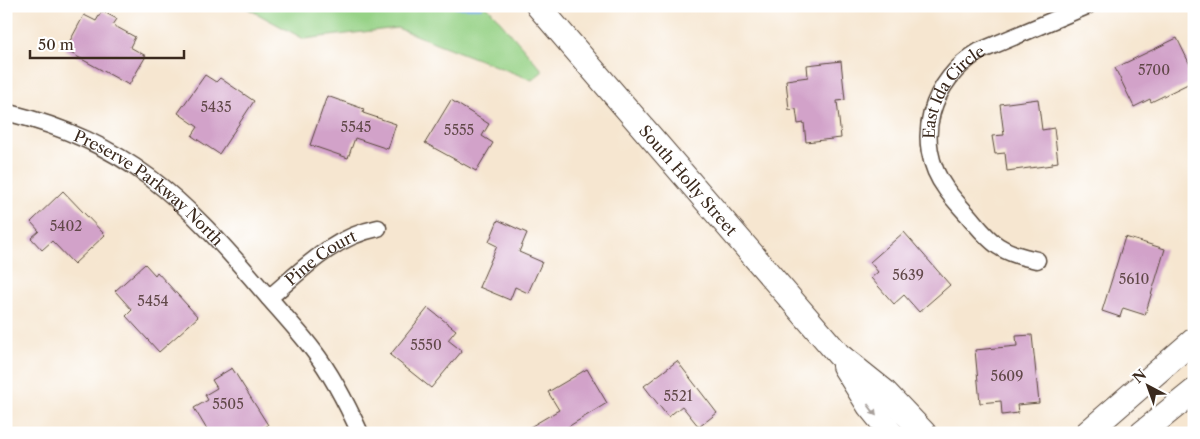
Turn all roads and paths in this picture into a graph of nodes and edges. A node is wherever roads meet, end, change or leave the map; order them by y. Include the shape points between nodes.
1 (1087, 6) edge
2 (541, 10) edge
3 (6, 112) edge
4 (378, 228) dead end
5 (1037, 260) dead end
6 (269, 298) junction
7 (1194, 340) edge
8 (839, 355) junction
9 (1194, 391) edge
10 (360, 433) edge
11 (892, 433) edge
12 (924, 433) edge
13 (1087, 433) edge
14 (1142, 433) edge

1 - 5 street, East Ida Circle via 980,51 966,60 943,86 934,102 929,124 931,155 946,189 998,246
2 - 8 street, South Holly Street
3 - 6 street, Preserve Parkway North via 43,121 83,137 161,184 210,230
4 - 6 street, Pine Court via 346,237 328,247
6 - 10 street, Preserve Parkway North via 333,378
7 - 13 street
8 -> 11 street, South Holly Street via 854,385
8 - 12 street, South Holly Street via 884,391
9 - 14 street

